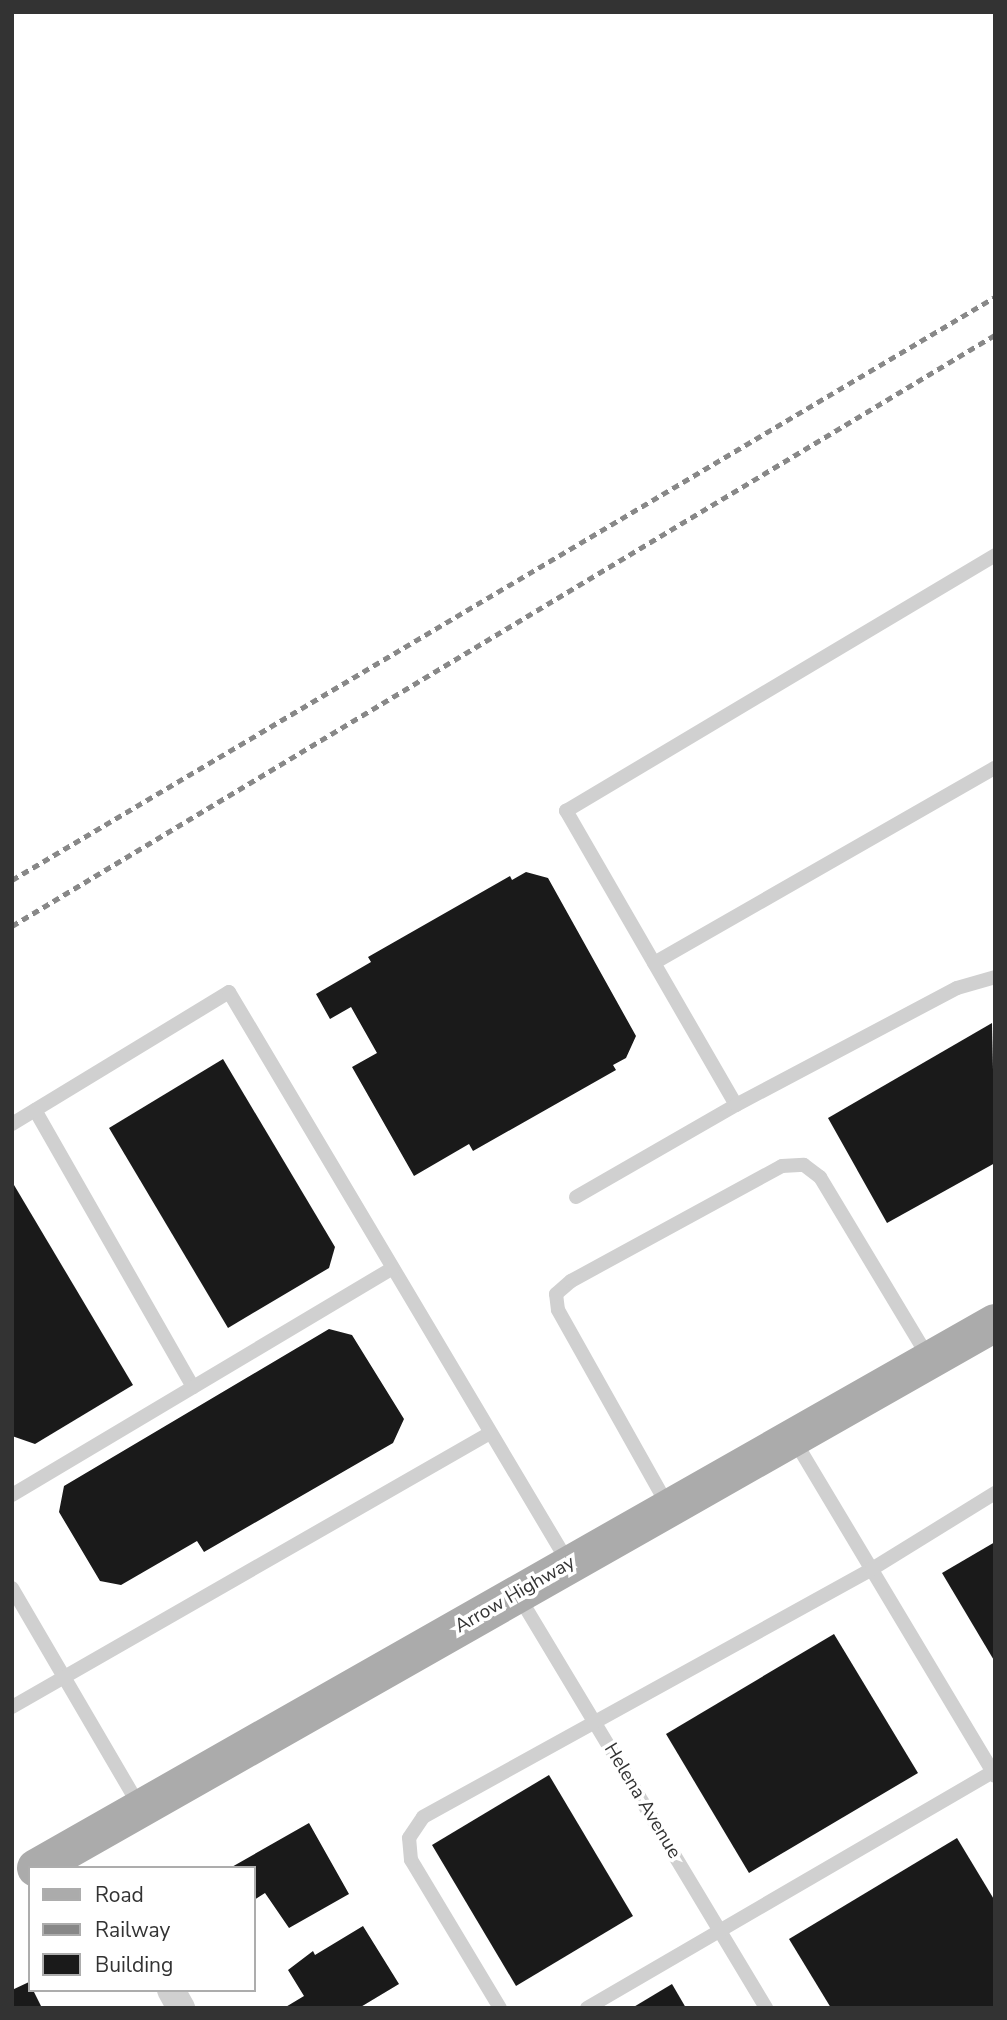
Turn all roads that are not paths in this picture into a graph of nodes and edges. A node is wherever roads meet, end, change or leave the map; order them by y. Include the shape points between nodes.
1 (995, 555) edge
2 (995, 768) edge
3 (654, 964) junction
4 (995, 977) edge
5 (736, 1105) junction
6 (35, 1110) junction
7 (12, 1124) edge
8 (576, 1197) dead end
9 (393, 1268) junction
10 (992, 1332) edge
11 (930, 1359) junction
12 (193, 1387) junction
13 (491, 1433) junction
14 (793, 1437) junction
15 (995, 1493) edge
16 (12, 1495) edge
17 (668, 1507) junction
18 (569, 1564) junction
19 (872, 1569) junction
20 (12, 1588) edge
21 (517, 1594) junction
22 (64, 1677) junction
23 (12, 1707) edge
24 (594, 1721) junction
25 (993, 1774) edge
26 (140, 1808) junction
27 (39, 1866) edge
28 (28, 1872) edge
29 (12, 1881) edge
30 (719, 1929) junction
31 (172, 1992) edge
32 (181, 2008) edge
33 (500, 2008) edge
34 (587, 2008) edge
35 (766, 2008) edge

1 - 3 lane via 566,811
2 - 3 lane
3 - 5 lane
4 - 5 lane via 957,988
5 - 8 lane
6 - 7 lane
6 - 9 lane via 229,992
6 - 12 lane
9 - 12 lane
9 - 13 lane
10 - 11 main road, Arrow Highway
11 - 14 main road, Arrow Highway
11 - 17 lane via 820,1177 804,1165 782,1166 571,1281 556,1294 558,1310
12 - 16 lane
13 - 18 lane
13 - 22 lane
14 - 17 main road, Arrow Highway
14 - 19 lane
15 - 19 lane
17 - 18 main road, Arrow Highway
18 - 21 main road, Arrow Highway
19 - 24 lane
19 - 25 lane
20 - 22 lane
21 - 24 lane, Helena Avenue
21 - 26 main road, Arrow Highway
22 - 23 lane
22 - 26 lane
24 - 30 lane, Helena Avenue
24 - 33 lane via 424,1817 409,1838 411,1860
25 - 30 lane
26 - 27 main road, Arrow Highway
28 - 29 main road
30 - 34 lane
30 - 35 lane, Helena Avenue
31 - 32 street

